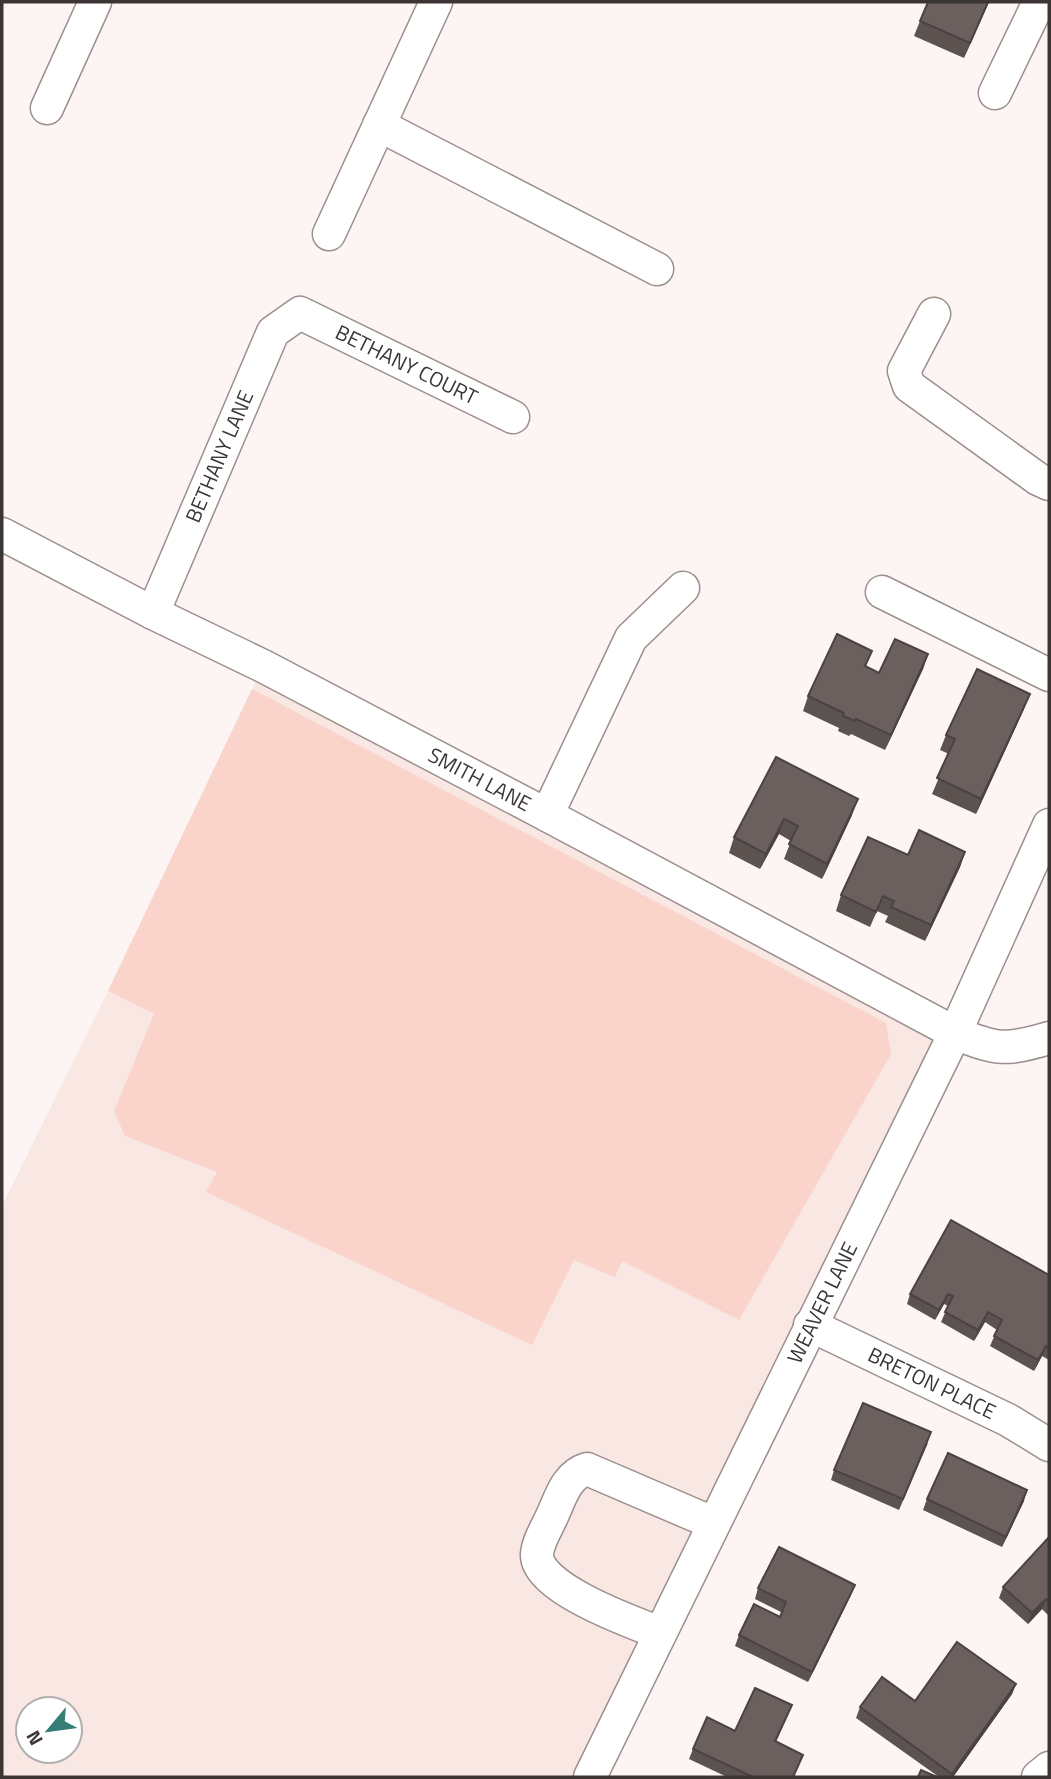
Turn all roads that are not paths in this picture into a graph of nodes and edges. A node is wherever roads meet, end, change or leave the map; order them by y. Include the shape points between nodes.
1 (95, 2) edge
2 (436, 2) edge
3 (1039, 2) edge
4 (995, 93) dead end
5 (47, 108) dead end
6 (379, 125) junction
7 (328, 234) dead end
8 (657, 269) dead end
9 (300, 313) joint
10 (934, 314) dead end
11 (513, 417) dead end
12 (1049, 484) edge
13 (2, 534) edge
14 (683, 588) dead end
15 (882, 592) dead end
16 (153, 613) junction
17 (1049, 675) edge
18 (547, 815) junction
19 (1049, 825) edge
20 (955, 1033) junction
21 (1049, 1038) edge
22 (810, 1325) junction
23 (1049, 1445) edge
24 (713, 1523) junction
25 (660, 1633) junction
26 (1049, 1768) edge
27 (590, 1777) edge
28 (1038, 1777) edge

1 - 5 street
2 - 6 street
3 - 4 street
6 - 7 street
6 - 8 street
9 - 11 street, BETHANY COURT
9 - 16 street, BETHANY LANE via 273,332
10 - 12 street via 904,371 909,386
13 - 16 street, SMITH LANE
14 - 18 street via 631,638
15 - 17 street
16 - 18 street, SMITH LANE
18 - 20 street, SMITH LANE
19 - 20 street, WEAVER LANE
20 - 21 street, SMITH LANE via 988,1046 1016,1047
20 - 22 street, WEAVER LANE
22 - 23 street, BRETON PLACE via 1009,1420
22 - 24 street, WEAVER LANE
24 - 25 street, WEAVER LANE
24 - 25 street via 587,1469 568,1482 540,1542 537,1556 541,1566 576,1596
25 - 27 street, WEAVER LANE
26 - 28 street

